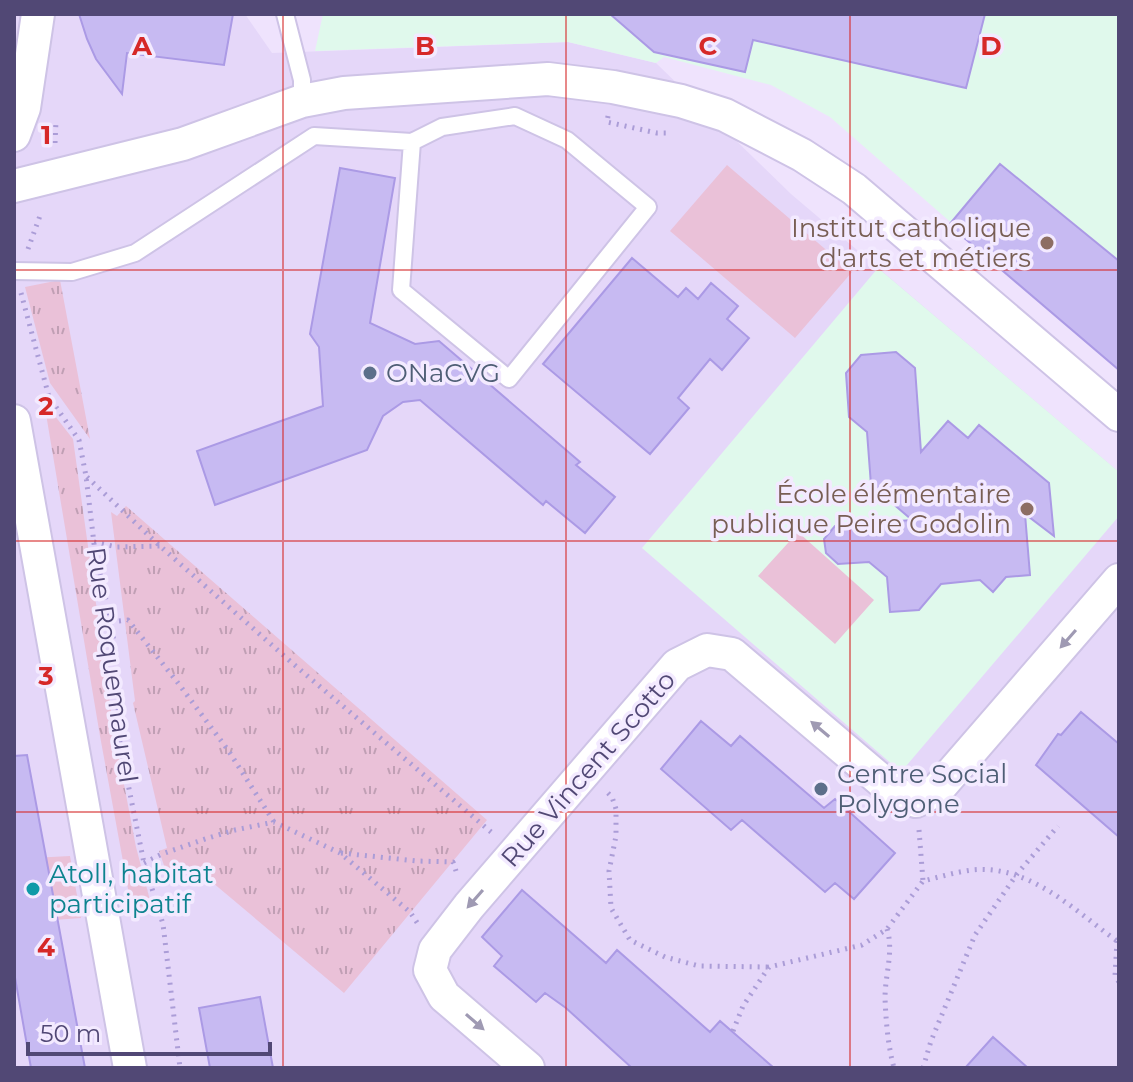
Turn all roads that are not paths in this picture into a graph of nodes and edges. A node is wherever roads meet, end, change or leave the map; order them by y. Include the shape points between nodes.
1 (38, 14) edge
2 (285, 14) edge
3 (302, 101) junction
4 (14, 135) edge
5 (412, 142) junction
6 (14, 186) edge
7 (17, 271) edge
8 (1119, 415) edge
9 (14, 421) edge
10 (1119, 580) edge
11 (130, 1068) edge
12 (528, 1068) edge

1 - 4 street via 24,108
2 - 3 lane via 302,80
3 - 6 street via 183,144
3 - 8 street via 344,93 548,79 613,87 725,115 854,189
5 - 5 lane via 401,290 509,379 648,207 567,140 515,116 442,127
5 - 7 lane via 314,136 135,253 72,272
9 - 11 street, Rue Roquemaurel
10 -> 12 street, Rue Vincent Scotto via 938,789 916,801 897,794 732,654 707,650 677,665 435,950 430,970 444,996

